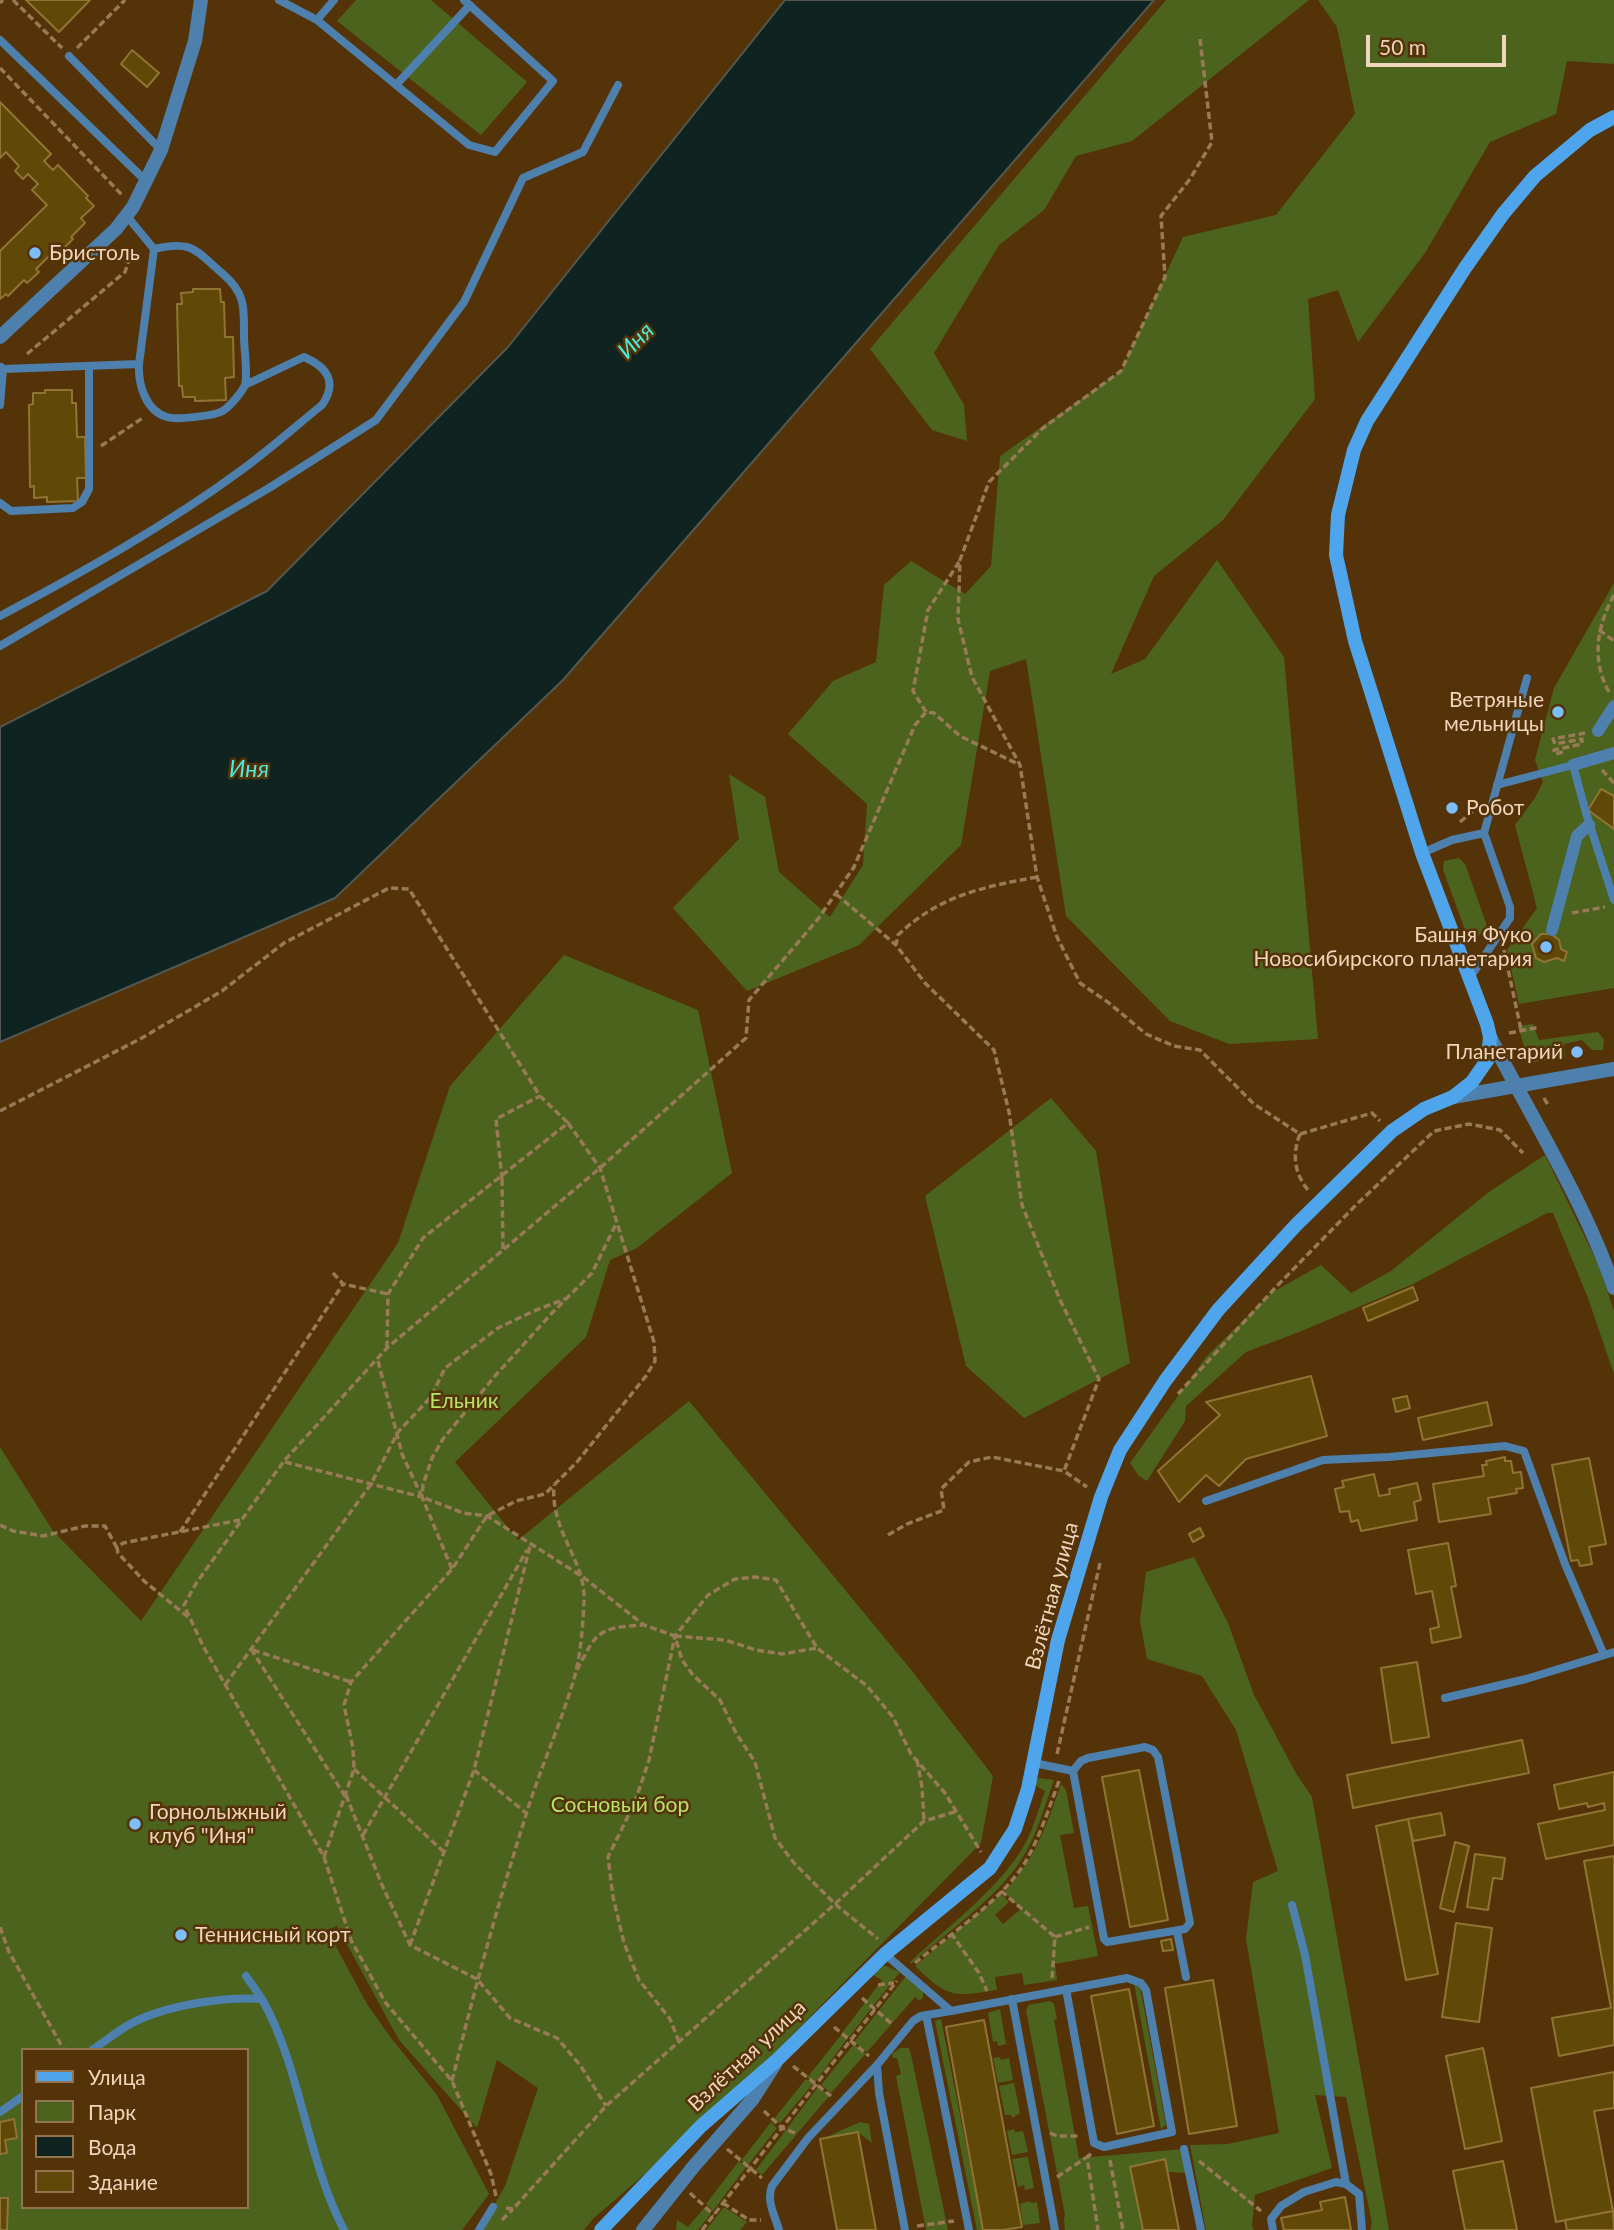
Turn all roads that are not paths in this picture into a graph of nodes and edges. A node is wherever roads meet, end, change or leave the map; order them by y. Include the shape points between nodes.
1 (201, 0) edge
2 (279, 0) edge
3 (334, 0) edge
4 (467, 3) edge
5 (317, 20) junction
6 (0, 40) edge
7 (69, 56) road end
8 (396, 85) junction
9 (618, 85) dead end
10 (1614, 117) edge
11 (161, 150) junction
12 (147, 182) junction
13 (129, 211) junction
14 (154, 249) junction
15 (1, 335) edge
16 (139, 364) junction
17 (2, 368) edge
18 (89, 368) junction
19 (245, 385) junction
20 (0, 405) edge
21 (0, 503) edge
22 (0, 616) edge
23 (0, 646) edge
24 (1527, 678) dead end
25 (1614, 706) edge
26 (1598, 730) dead end
27 (1614, 753) edge
28 (1573, 765) junction
29 (1497, 785) junction
30 (1589, 825) junction
31 (1484, 832) junction
32 (1422, 853) junction
33 (1614, 902) edge
34 (1552, 930) dead end
35 (1469, 979) junction
36 (1490, 1037) junction
37 (1614, 1069) edge
38 (1516, 1087) junction
39 (1453, 1097) junction
40 (1614, 1289) edge
41 (1206, 1501) dead end
42 (1614, 1652) edge
43 (1604, 1655) junction
44 (1445, 1698) dead end
45 (1034, 1763) junction
46 (1063, 1769) junction
47 (1292, 1905) dead end
48 (1177, 1931) junction
49 (888, 1951) junction
50 (246, 1976) dead end
51 (1186, 1977) dead end
52 (1066, 1989) junction
53 (262, 1999) junction
54 (1012, 1999) junction
55 (951, 2011) junction
56 (926, 2015) junction
57 (95, 2048) edge
58 (779, 2058) junction
59 (877, 2066) junction
60 (21, 2097) edge
61 (0, 2112) edge
62 (1184, 2149) road end
63 (1346, 2184) junction
64 (493, 2207) road end
65 (650, 2228) edge
66 (904, 2229) edge
67 (344, 2230) edge
68 (479, 2230) edge
69 (601, 2230) edge
70 (779, 2230) edge
71 (969, 2230) edge
72 (1055, 2230) edge
73 (1201, 2230) edge
74 (1273, 2230) edge
75 (1362, 2230) edge

1 - 11 street via 195,41
2 - 5 lane
3 - 5 lane
4 - 8 lane
4 - 8 lane via 553,81 495,152 469,145
5 - 8 lane
6 - 12 lane
7 - 11 lane
9 - 23 lane via 583,152 523,178 464,302 376,421
10 - 32 main road via 1560,153 1503,214 1367,422 1346,478 1335,537 1346,609
11 - 12 street
12 - 13 street
13 - 14 lane via 139,233
13 - 15 street via 116,229
14 - 16 lane
14 - 19 lane via 175,244 192,248 240,291
16 - 18 lane
16 - 19 lane via 142,394 167,417 223,412
17 - 18 lane
17 - 20 lane
18 - 21 lane via 89,489 82,502 73,508 11,511
19 - 22 lane via 304,357 326,370 329,395 244,469 158,526
24 - 29 lane
25 - 26 street
27 - 28 street
28 - 29 lane
28 - 30 lane
29 - 31 lane
30 - 33 lane
30 - 34 street via 1577,836
31 - 32 lane
31 - 35 lane via 1510,918
32 - 35 main road
35 - 36 main road
36 - 38 street
36 - 39 main road via 1483,1068
37 - 38 street, Взлётная улица
38 - 39 street, Взлётная улица
38 - 40 street via 1571,1189
39 - 45 main road, Взлётная улица via 1424,1109 1392,1132 1319,1203 1219,1310 1120,1450 1058,1640
41 - 43 lane via 1324,1460 1505,1446 1524,1451
42 - 43 lane
43 - 44 lane
45 - 46 lane
45 - 49 main road, Взлётная улица via 1015,1829 990,1868
46 - 48 lane via 1104,1939 1111,1943
46 - 48 lane via 1088,1758 1145,1747 1158,1757 1190,1923
47 - 63 lane
48 - 51 lane
49 - 55 lane
49 - 58 main road, Взлётная улица
50 - 53 lane
52 - 52 lane via 1127,1978 1141,1983 1172,2133 1103,2146 1094,2143
52 - 54 lane
53 - 57 lane via 166,2011 138,2020
53 - 67 lane via 281,2039 314,2155
54 - 55 lane
54 - 72 lane
55 - 56 lane
56 - 59 lane via 916,2018
56 - 71 lane
58 - 65 street via 752,2100 680,2184
58 - 69 main road, Взлётная улица via 701,2126
59 - 66 lane
59 - 70 lane via 808,2138 772,2186 769,2195
60 - 61 lane
62 - 73 lane
63 - 74 lane via 1336,2182 1304,2192 1281,2206 1271,2219
63 - 75 lane via 1359,2194
64 - 68 lane

